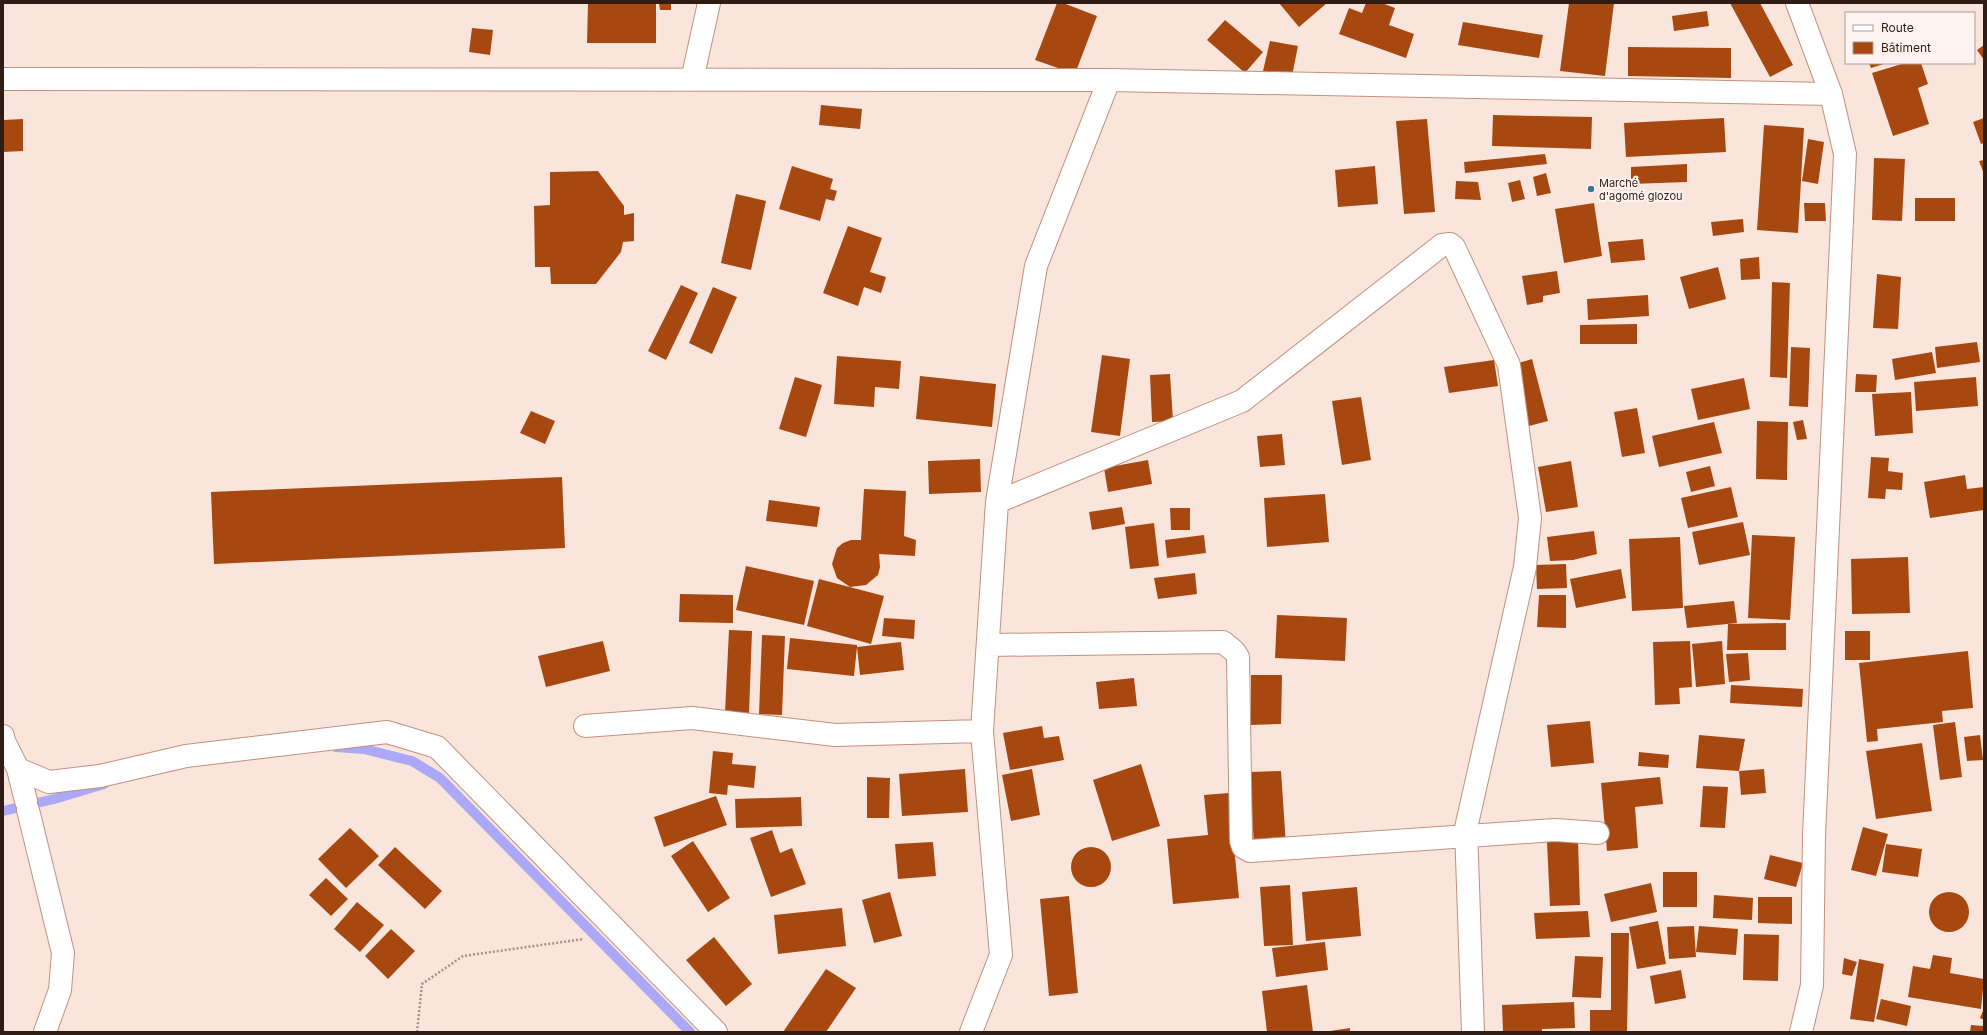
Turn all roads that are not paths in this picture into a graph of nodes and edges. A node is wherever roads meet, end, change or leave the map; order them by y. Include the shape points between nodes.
1 (709, 3) edge
2 (1797, 3) edge
3 (3, 79) edge
4 (692, 80) junction
5 (1109, 80) junction
6 (1831, 94) junction
7 (998, 502) junction
8 (988, 645) junction
9 (584, 726) dead end
10 (982, 731) junction
11 (3, 736) edge
12 (3, 740) edge
13 (18, 769) junction
14 (1598, 833) dead end
15 (1467, 837) junction
16 (45, 1032) edge
17 (716, 1032) edge
18 (971, 1032) edge
19 (1473, 1032) edge
20 (1801, 1032) edge

1 - 4 street
2 - 6 street
3 - 4 street
4 - 5 street
5 - 6 street
5 - 7 street via 1036,266
6 - 20 street via 1845,154 1814,828 1812,985
7 - 8 street
7 - 15 street via 1242,401 1442,245 1450,244 1454,247 1509,364 1530,518 1525,567 1466,828
8 - 10 street
8 - 15 street via 1223,642 1234,650 1238,656 1241,841 1250,851
9 - 10 street via 692,718 836,735
10 - 18 street via 1000,955
11 - 12 street
12 - 13 street
13 - 16 street via 63,953 60,990
13 - 17 street via 49,782 100,776 186,756 387,732 436,747
14 - 15 street via 1555,830
15 - 19 street

